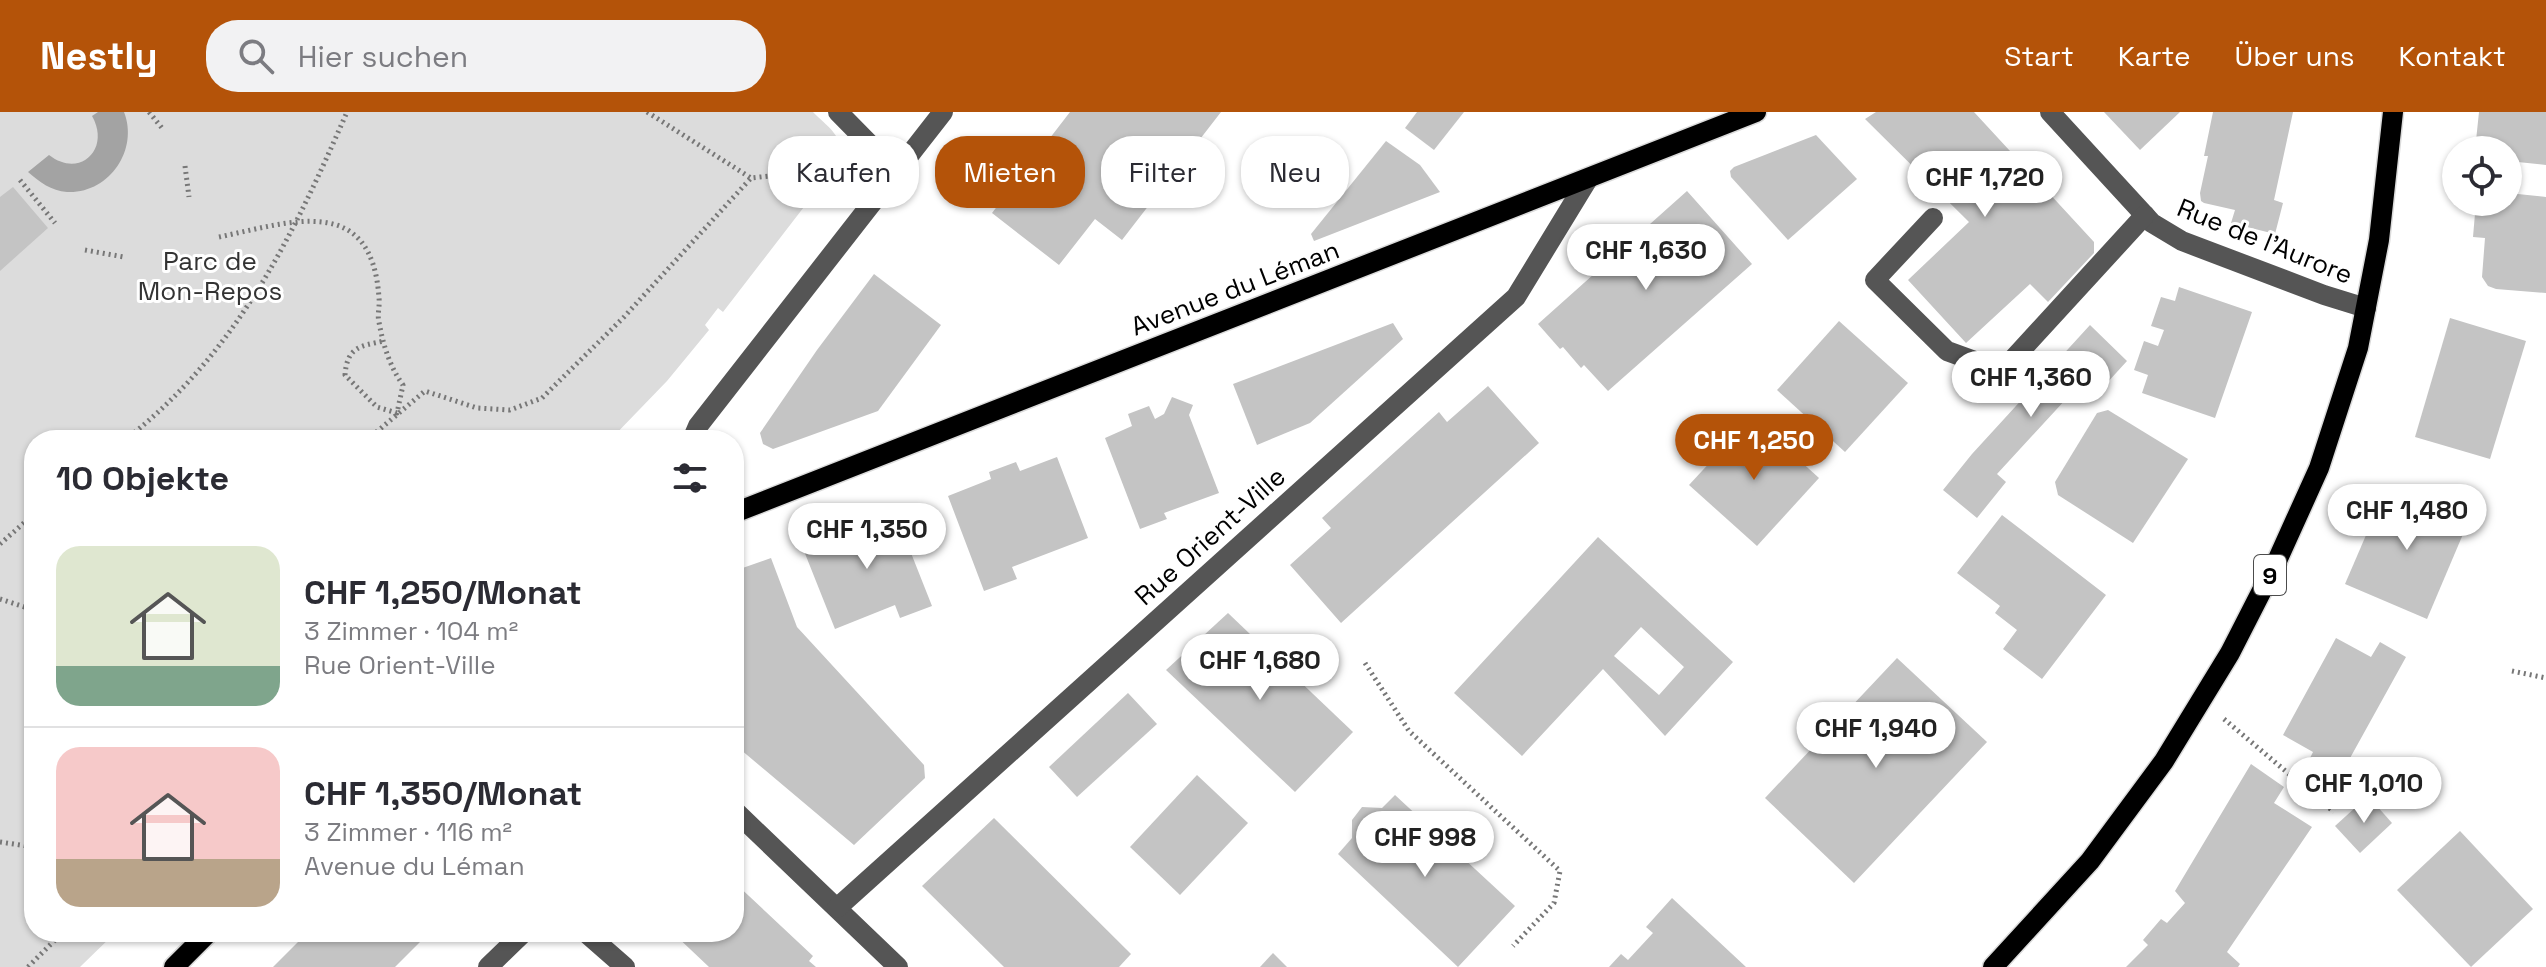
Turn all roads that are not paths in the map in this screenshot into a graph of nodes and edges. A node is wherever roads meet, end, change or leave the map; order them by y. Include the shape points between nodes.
1 (838, 112) edge
2 (943, 112) edge
3 (1756, 112) edge
4 (2050, 112) edge
5 (2393, 112) edge
6 (862, 136) edge
7 (919, 143) edge
8 (1588, 179) junction
9 (869, 208) edge
10 (2145, 215) junction
11 (1933, 218) dead end
12 (2366, 308) junction
13 (696, 430) edge
14 (744, 509) edge
15 (744, 820) edge
16 (837, 908) junction
17 (199, 942) edge
18 (514, 942) edge
19 (596, 942) edge
20 (174, 967) edge
21 (488, 967) edge
22 (625, 967) edge
23 (898, 967) edge
24 (1993, 967) edge

1 - 6 street
2 - 7 street
3 - 8 main road, Avenue du Léman
4 - 10 street, Rue de l'Aurore
5 - 12 main road, 9
8 - 14 main road, Avenue du Léman
8 - 16 street, Rue Orient-Ville via 1516,297
9 - 13 street
10 - 11 street via 2002,371 1947,351 1875,280
10 - 12 street, Rue de l'Aurore via 2182,241
12 - 24 main road, 9 via 2319,468 2230,653 2164,761 2090,861
15 - 16 street
16 - 23 street
17 - 20 main road
18 - 21 street
19 - 22 street

